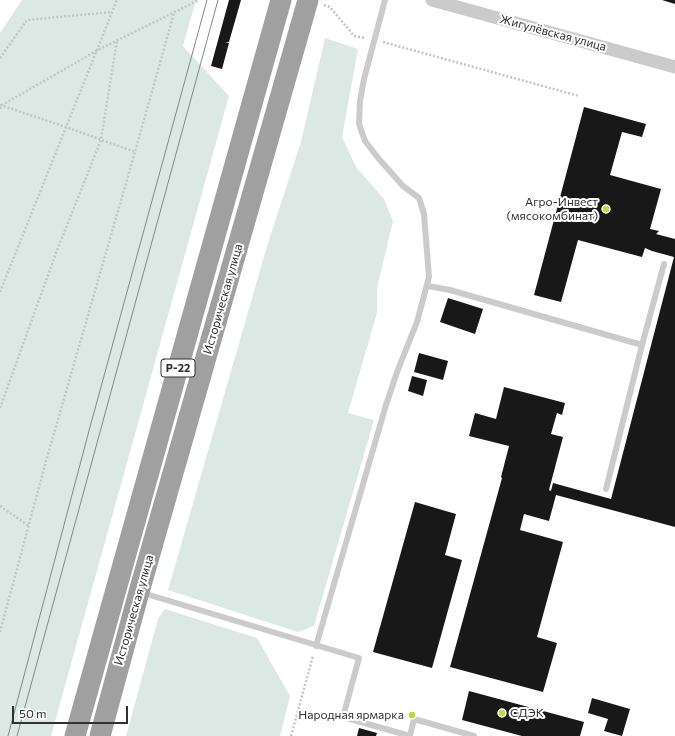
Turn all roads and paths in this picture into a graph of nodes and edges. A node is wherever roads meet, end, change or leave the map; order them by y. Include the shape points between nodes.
1 (117, 0) edge
2 (199, 0) edge
3 (281, 0) edge
4 (308, 0) edge
5 (385, 0) edge
6 (432, 0) edge
7 (330, 7) dead end
8 (112, 12) junction
9 (174, 12) junction
10 (117, 40) junction
11 (374, 40) junction
12 (98, 50) junction
13 (0, 58) edge
14 (675, 67) edge
15 (579, 96) dead end
16 (1, 106) edge
17 (66, 127) junction
18 (101, 140) junction
19 (135, 152) junction
20 (664, 264) dead end
21 (428, 286) junction
22 (0, 292) edge
23 (642, 345) junction
24 (0, 408) edge
25 (606, 489) dead end
26 (0, 506) edge
27 (29, 526) junction
28 (139, 592) junction
29 (0, 632) edge
30 (316, 646) junction
31 (75, 736) edge
32 (100, 736) edge
33 (291, 736) edge
34 (474, 736) edge

1 - 8 path
2 - 9 path
3 - 31 highway, Историческая улица / Р-22
4 - 28 highway, Историческая улица / Р-22
5 - 11 lane
6 - 14 street, Жигулёвская улица via 465,7
7 - 11 path via 354,36
8 - 12 path
8 - 13 path via 27,20
9 - 10 path
9 - 19 path
10 - 12 path
10 - 18 path
11 - 15 path
11 - 21 lane via 360,101 359,124 365,141 379,159 403,186 419,198 424,214
12 - 16 path
12 - 17 path
16 - 17 path
17 - 18 path
17 - 22 path
18 - 19 path
18 - 24 path
19 - 27 path
20 - 23 lane
21 - 23 lane
21 - 30 lane via 386,405
23 - 25 lane
26 - 27 path
27 - 29 path
28 - 30 lane
28 - 32 highway, Историческая улица / Р-22
30 - 33 path
30 - 34 lane via 359,658 343,717 410,736 414,719

